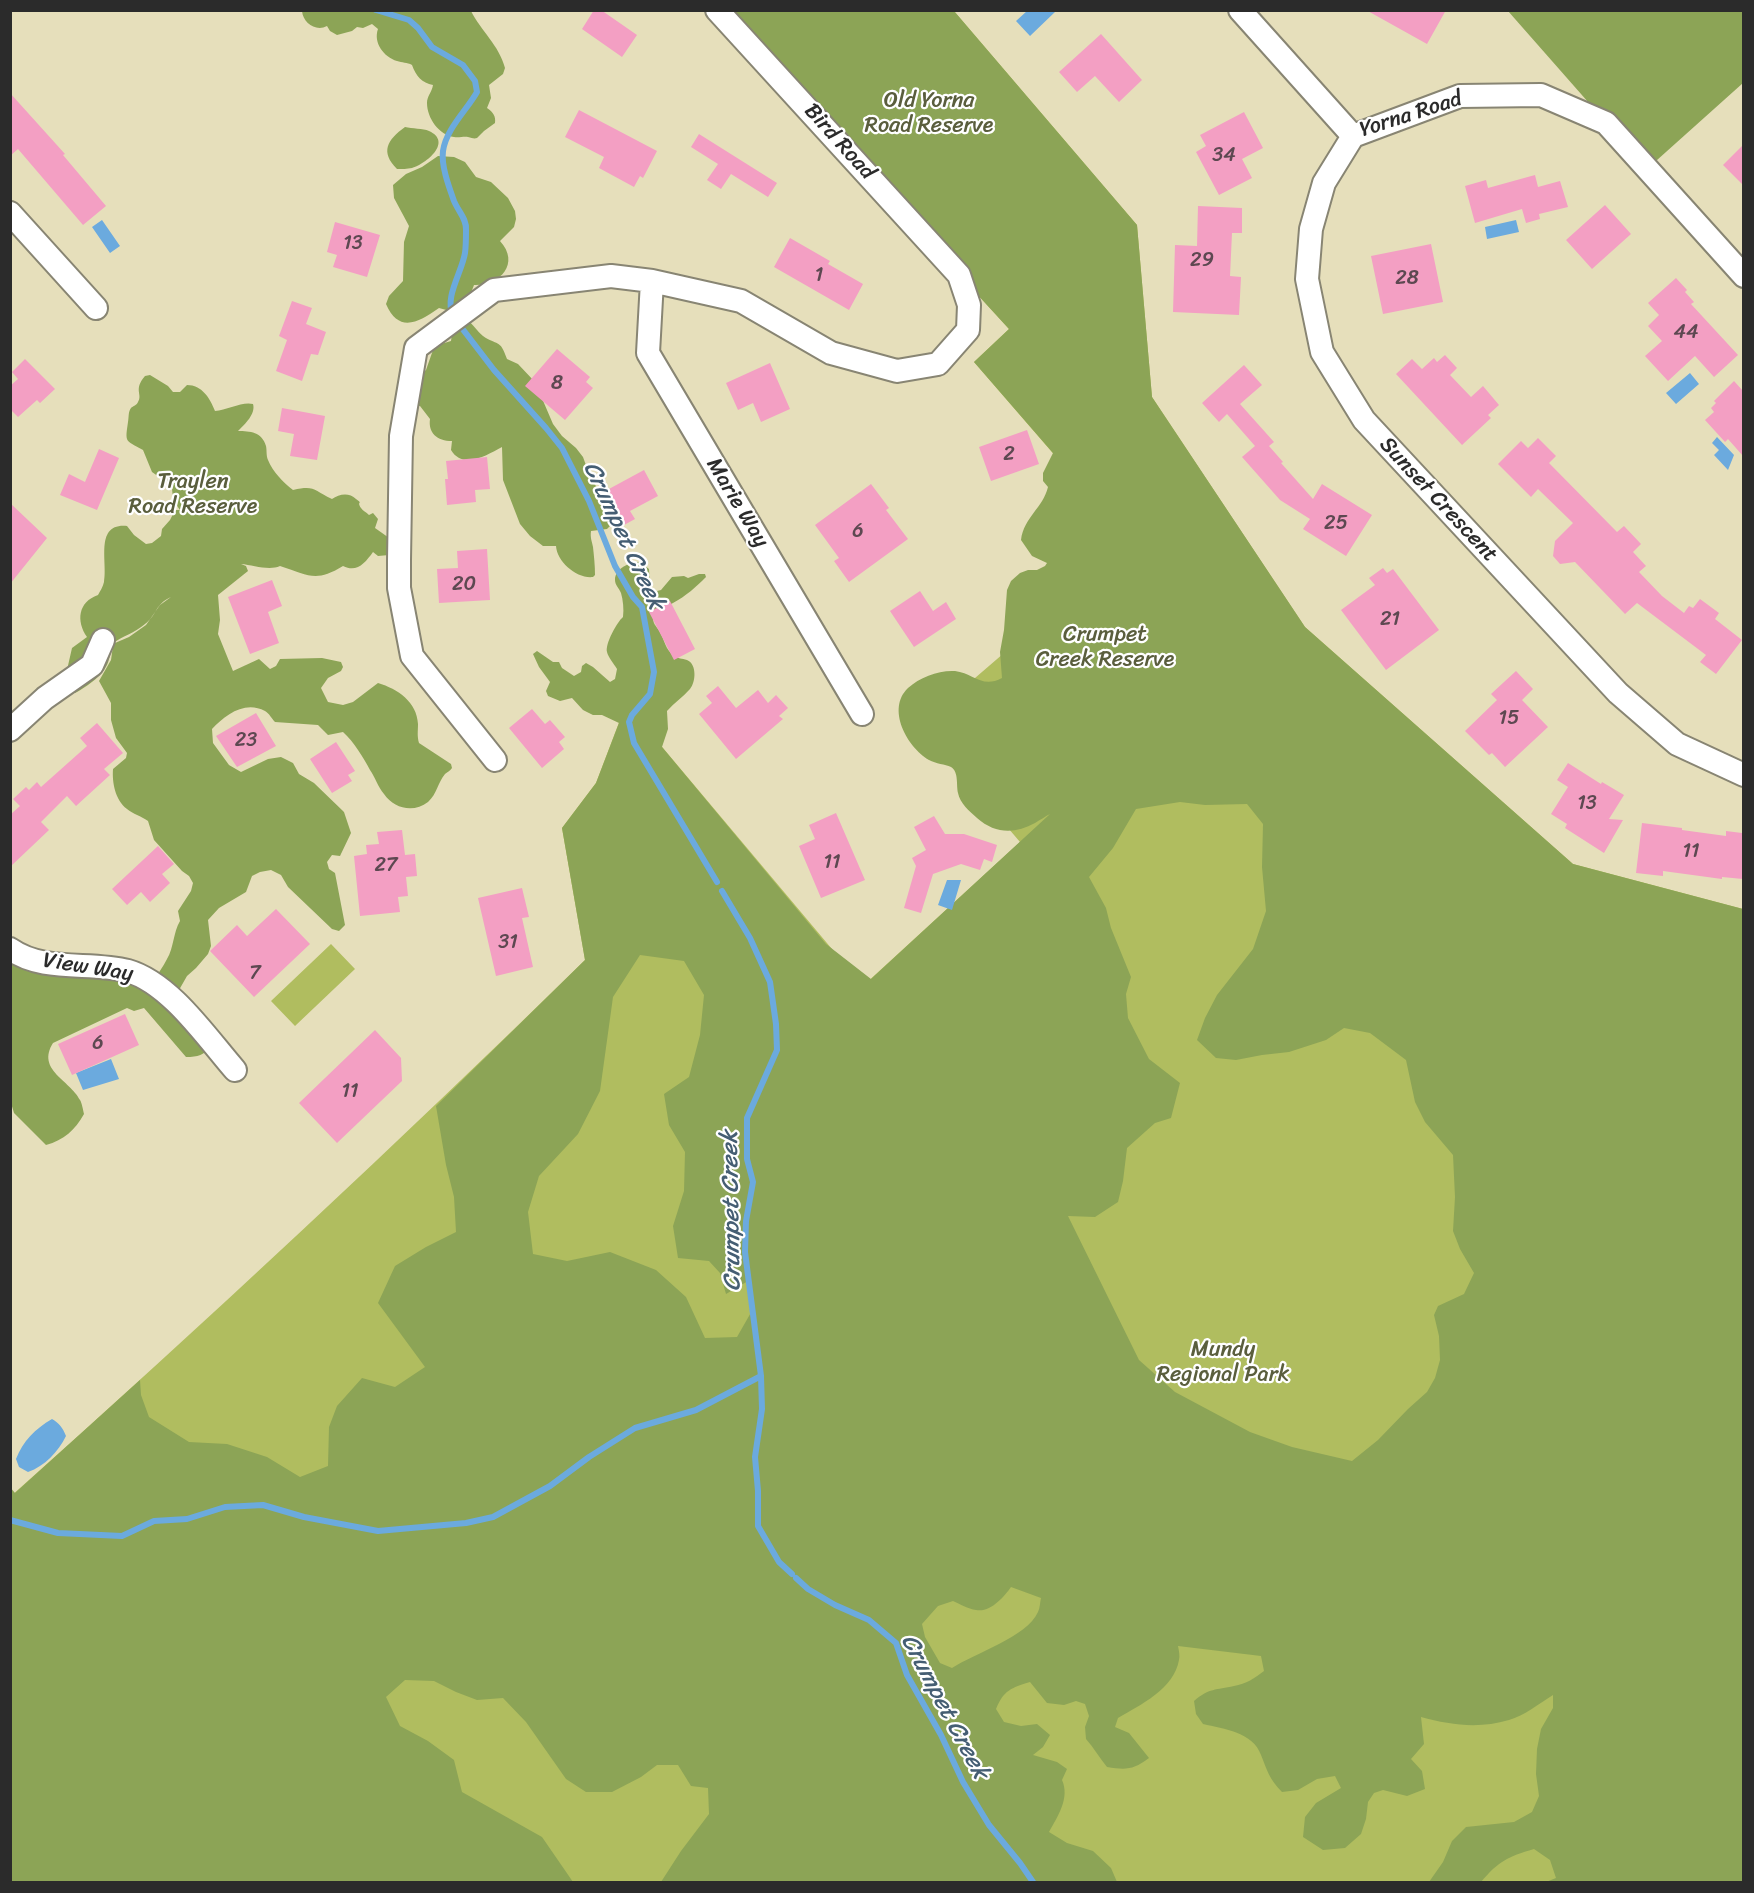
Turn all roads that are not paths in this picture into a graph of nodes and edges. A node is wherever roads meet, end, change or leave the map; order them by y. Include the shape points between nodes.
1 (717, 10) edge
2 (1240, 10) edge
3 (1353, 136) junction
4 (10, 213) edge
5 (1743, 276) edge
6 (652, 281) junction
7 (96, 308) dead end
8 (103, 640) dead end
9 (862, 714) dead end
10 (10, 730) edge
11 (495, 759) dead end
12 (1743, 775) edge
13 (10, 949) edge
14 (235, 1070) dead end

1 - 6 street, Bird Road via 959,275 969,305 968,330 938,364 897,371 831,353 741,301
2 - 3 street, Yorna Road
3 - 5 street, Yorna Road via 1460,96 1541,95 1606,123
3 - 12 street, Sunset Crescent via 1324,183 1311,229 1307,279 1322,352 1364,420 1617,693 1677,744
4 - 7 street
6 - 9 street, Marie Way via 648,353
6 - 11 street via 611,276 494,290 416,348 401,436 399,560 399,588 412,656
8 - 10 street via 92,665 45,698
13 - 14 street, View Way via 50,964 128,971 150,980 171,996

